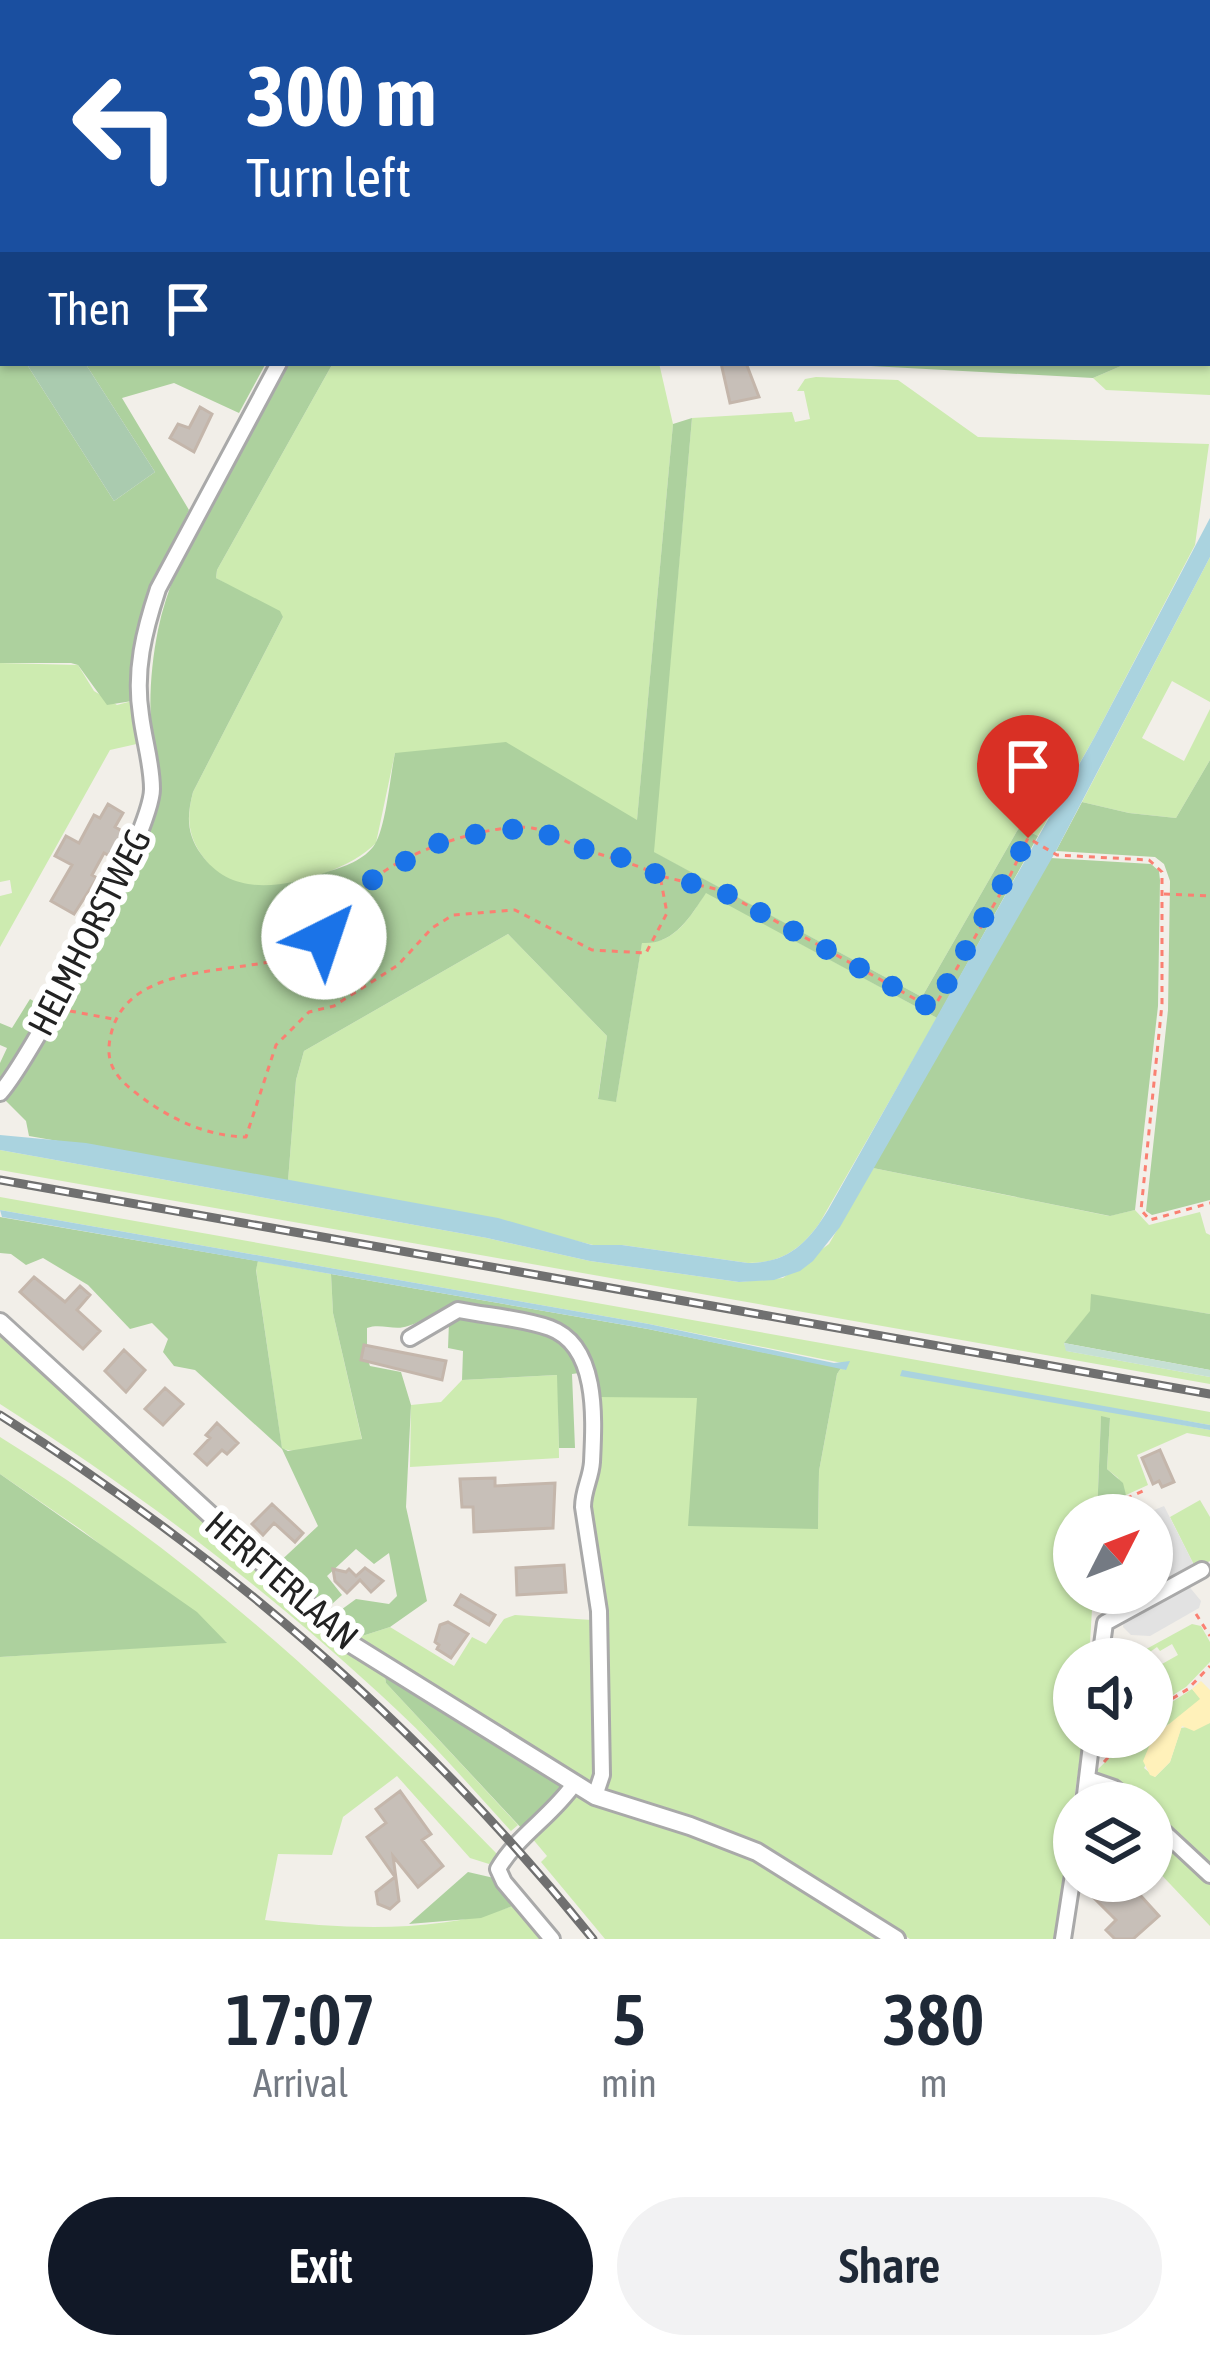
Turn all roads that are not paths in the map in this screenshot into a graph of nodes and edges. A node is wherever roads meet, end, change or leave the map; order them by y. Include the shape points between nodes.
1 (277, 366) edge
2 (0, 1093) edge
3 (0, 1322) edge
4 (410, 1338) dead end
5 (1202, 1570) dead end
6 (1103, 1638) edge
7 (1090, 1758) edge
8 (1088, 1772) junction
9 (1087, 1782) edge
10 (1104, 1782) edge
11 (574, 1784) junction
12 (595, 1796) junction
13 (1173, 1841) edge
14 (1210, 1875) edge
15 (1069, 1902) edge
16 (552, 1939) edge
17 (896, 1939) edge
18 (1063, 1939) edge

1 - 2 street, HELMHORSTWEG via 158,589 141,647 137,679 152,788 142,832
3 - 11 street, HERFTERLAAN via 333,1630
4 - 12 street via 458,1310 551,1328 584,1362 592,1464 583,1507 599,1611 602,1775
5 - 6 street via 1105,1623
7 - 8 street
8 - 9 street
8 - 10 street
11 - 12 street, HERFTERLAAN
11 - 16 street via 498,1869
12 - 17 street, HERFTERLAAN via 757,1852
13 - 14 street
15 - 18 street

